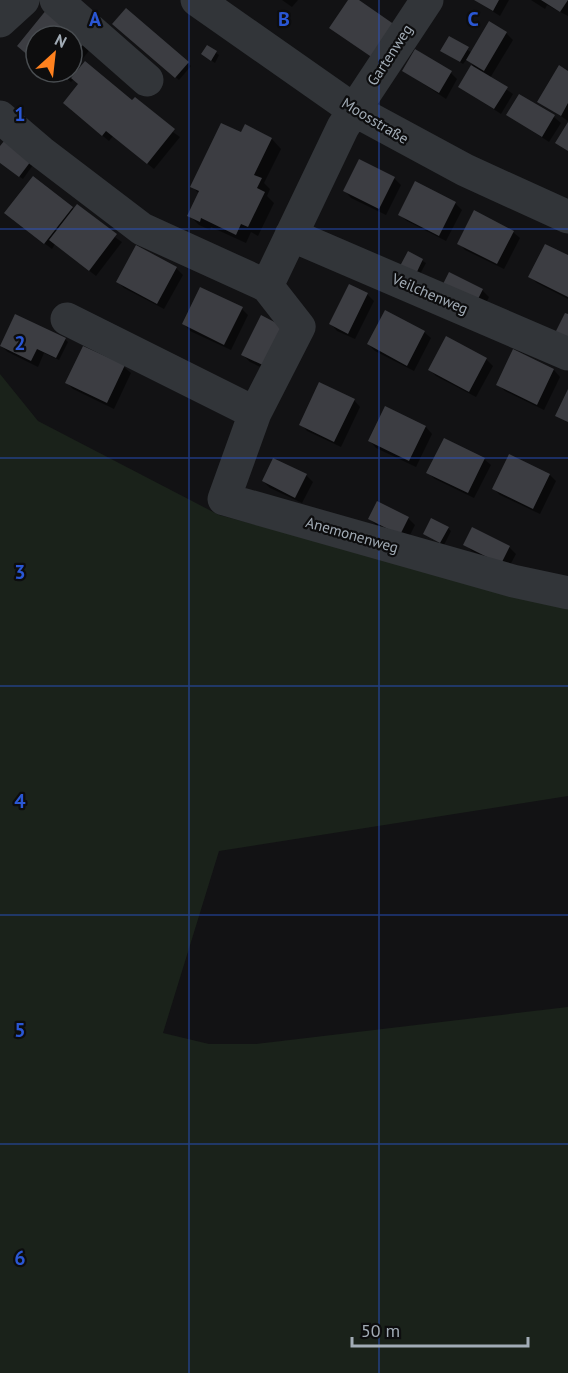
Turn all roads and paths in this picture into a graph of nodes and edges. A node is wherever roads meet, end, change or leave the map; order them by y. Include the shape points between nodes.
1 (24, 0) edge
2 (56, 0) edge
3 (197, 0) edge
4 (427, 0) edge
5 (0, 21) edge
6 (147, 80) dead end
7 (354, 110) junction
8 (0, 117) edge
9 (568, 217) edge
10 (291, 235) junction
11 (267, 286) junction
12 (67, 319) dead end
13 (568, 354) edge
14 (255, 413) junction
15 (568, 593) edge

1 - 5 street
2 - 6 street
3 - 7 street, Moosstraße
4 - 7 street, Gartenweg
7 - 9 street, Moosstraße via 465,170
7 - 10 street
8 - 11 street, Anemonenweg via 142,229
10 - 11 street
10 - 13 street, Veilchenweg
11 - 14 street, Anemonenweg via 299,327
12 - 14 street
14 - 15 street, Anemonenweg via 224,499

